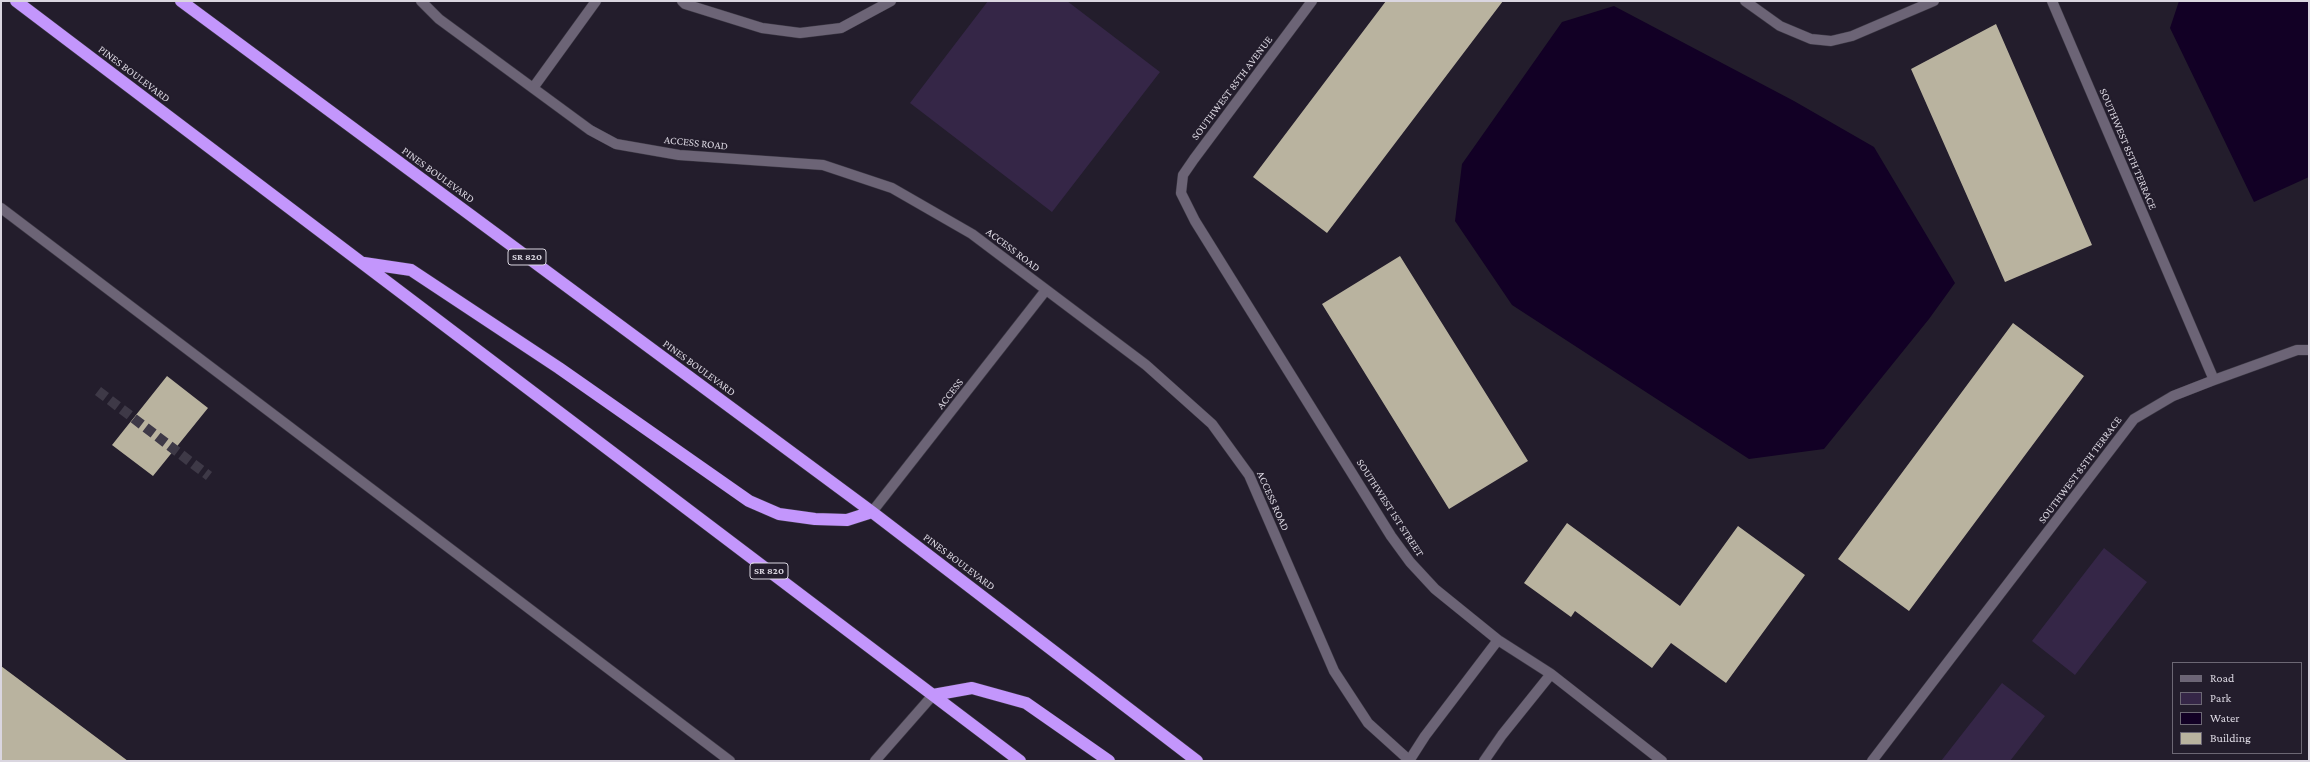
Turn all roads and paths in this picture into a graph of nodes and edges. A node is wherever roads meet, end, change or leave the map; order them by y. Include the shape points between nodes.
1 (16, 1) edge
2 (181, 1) edge
3 (421, 1) edge
4 (596, 1) edge
5 (682, 1) edge
6 (891, 1) edge
7 (1312, 1) edge
8 (1745, 1) edge
9 (1934, 1) edge
10 (2052, 1) edge
11 (533, 88) junction
12 (1181, 193) joint
13 (1, 208) edge
14 (362, 263) junction
15 (1046, 290) junction
16 (2309, 350) edge
17 (2214, 380) junction
18 (872, 512) junction
19 (1498, 640) junction
20 (1551, 674) junction
21 (933, 695) junction
22 (730, 761) edge
23 (875, 761) edge
24 (1020, 761) edge
25 (1108, 761) edge
26 (1197, 761) edge
27 (1409, 761) edge
28 (1484, 761) edge
29 (1662, 761) edge
30 (1872, 761) edge

1 - 14 highway, PINES BOULEVARD / SR 820
2 - 18 highway, PINES BOULEVARD / SR 820
3 - 11 street, ACCESS ROAD via 439,19
4 - 11 street
5 - 6 street via 762,28 800,33 841,28
7 - 12 street, SOUTHWEST 85TH AVENUE via 1183,174
8 - 9 street via 1780,26 1811,39 1830,41 1852,36
10 - 17 street, SOUTHWEST 85TH TERRACE
11 - 15 street, ACCESS ROAD via 590,130 616,144 679,155 823,165 892,188 972,234
12 - 19 street, SOUTHWEST 1ST STREET via 1199,228 1391,536 1435,589
13 - 22 street
14 - 18 highway via 410,270 560,368 749,501 779,514 815,519 847,520
14 - 21 highway, PINES BOULEVARD / SR 820
15 - 18 street, ACCESS
15 - 27 street, ACCESS ROAD via 1146,365 1212,424 1249,475 1334,671 1368,723
16 - 17 street via 2297,350
17 - 30 street, SOUTHWEST 85TH TERRACE via 2173,396 2134,419
18 - 26 highway, PINES BOULEVARD / SR 820
19 - 20 street, SOUTHWEST 1ST STREET
19 - 27 street
20 - 28 street via 1502,734
20 - 29 street, SOUTHWEST 1ST STREET
21 - 23 street
21 - 24 highway, PINES BOULEVARD / SR 820
21 - 25 highway via 972,688 1026,703

